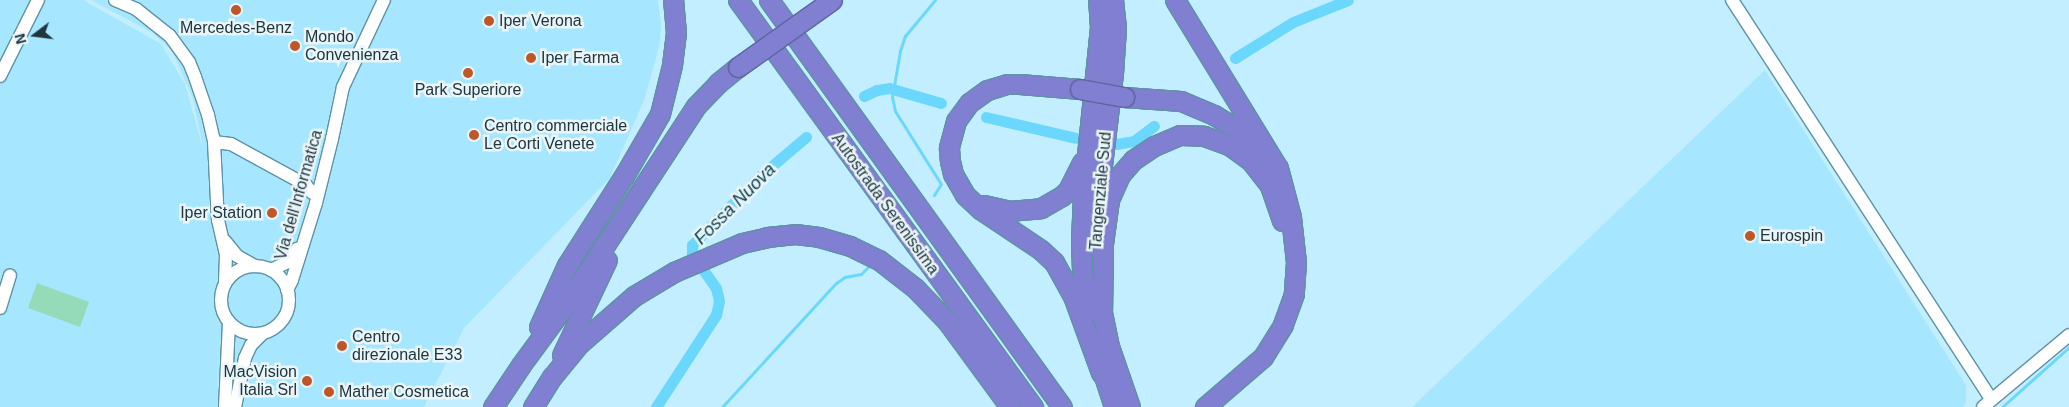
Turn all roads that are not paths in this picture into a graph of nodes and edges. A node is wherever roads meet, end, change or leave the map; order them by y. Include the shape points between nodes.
1 (38, 0) edge
2 (115, 0) edge
3 (384, 0) edge
4 (673, 0) edge
5 (738, 0) edge
6 (769, 0) edge
7 (785, 0) edge
8 (832, 0) edge
9 (1098, 0) edge
10 (1112, 0) edge
11 (1175, 0) edge
12 (1732, 0) edge
13 (133, 4) edge
14 (0, 76) edge
15 (842, 102) junction
16 (338, 108) junction
17 (214, 142) junction
18 (1089, 142) junction
19 (645, 183) junction
20 (312, 193) junction
21 (965, 195) junction
22 (1291, 217) junction
23 (221, 237) junction
24 (255, 266) junction
25 (271, 270) junction
26 (10, 275) dead end
27 (225, 284) junction
28 (287, 290) junction
29 (0, 308) edge
30 (1102, 316) junction
31 (229, 323) junction
32 (1283, 325) junction
33 (262, 334) junction
34 (2069, 335) edge
35 (521, 365) junction
36 (1102, 373) junction
37 (552, 377) junction
38 (1987, 403) edge
39 (225, 407) edge
40 (236, 407) edge
41 (494, 407) edge
42 (533, 407) edge
43 (1010, 407) edge
44 (1033, 407) edge
45 (1062, 407) edge
46 (1114, 407) edge
47 (1130, 407) edge
48 (1205, 407) edge

1 - 14 street
2 - 13 street
3 - 16 street, Via dell'Informatica via 356,56
4 - 35 highway via 675,41 660,114 567,264
5 - 44 highway, Autostrada Serenissima
6 - 15 highway, Autostrada Serenissima
7 - 15 highway
8 - 19 highway, bridge via 718,83 696,106
9 - 18 highway, Tangenziale Sud via 1100,27
10 - 30 highway, Tangenziale Sud via 1116,28 1113,74 1095,230
11 - 22 highway via 1278,168
12 - 38 street
13 - 17 street via 170,36 189,62 202,94
15 - 45 highway, Autostrada Serenissima
16 - 20 street, Via dell'Informatica via 326,132
16 - 28 street, Via dell'Informatica via 316,203
17 - 20 street via 231,144 306,185
17 - 23 street
18 - 21 highway via 1068,190 1041,208 1009,211 986,206
18 - 36 highway, Tangenziale Sud via 1082,271
19 - 35 highway via 571,297
19 - 37 highway
20 - 25 street, Via dell'Informatica via 295,254 290,262
21 - 22 highway, bridge via 953,174 949,148 956,121 969,103 987,90 1006,84 1032,84 1181,101 1214,115 1236,128 1269,166
21 - 36 highway via 1054,262 1073,296
22 - 32 highway via 1296,262 1294,294
23 - 24 street via 237,256
23 - 27 street via 226,254
24 - 25 street
24 - 27 street via 234,273
25 - 28 street
26 - 29 street
27 - 31 street via 221,304
28 - 33 street via 287,313 277,326
30 - 32 highway via 1104,222 1108,200 1120,175 1133,160 1154,146 1180,135 1204,136 1229,145 1250,160 1270,186 1281,215 1285,243
30 - 47 highway, Tangenziale Sud via 1117,374
31 - 33 street via 244,333
31 - 39 street
32 - 48 highway via 1263,357
33 - 40 street via 244,358
34 - 38 street
35 - 41 highway
36 - 46 highway, Tangenziale Sud
37 - 42 highway
37 - 43 highway via 579,344 634,296 698,261 742,243 767,236 795,234 850,246 879,260 915,288 947,321

